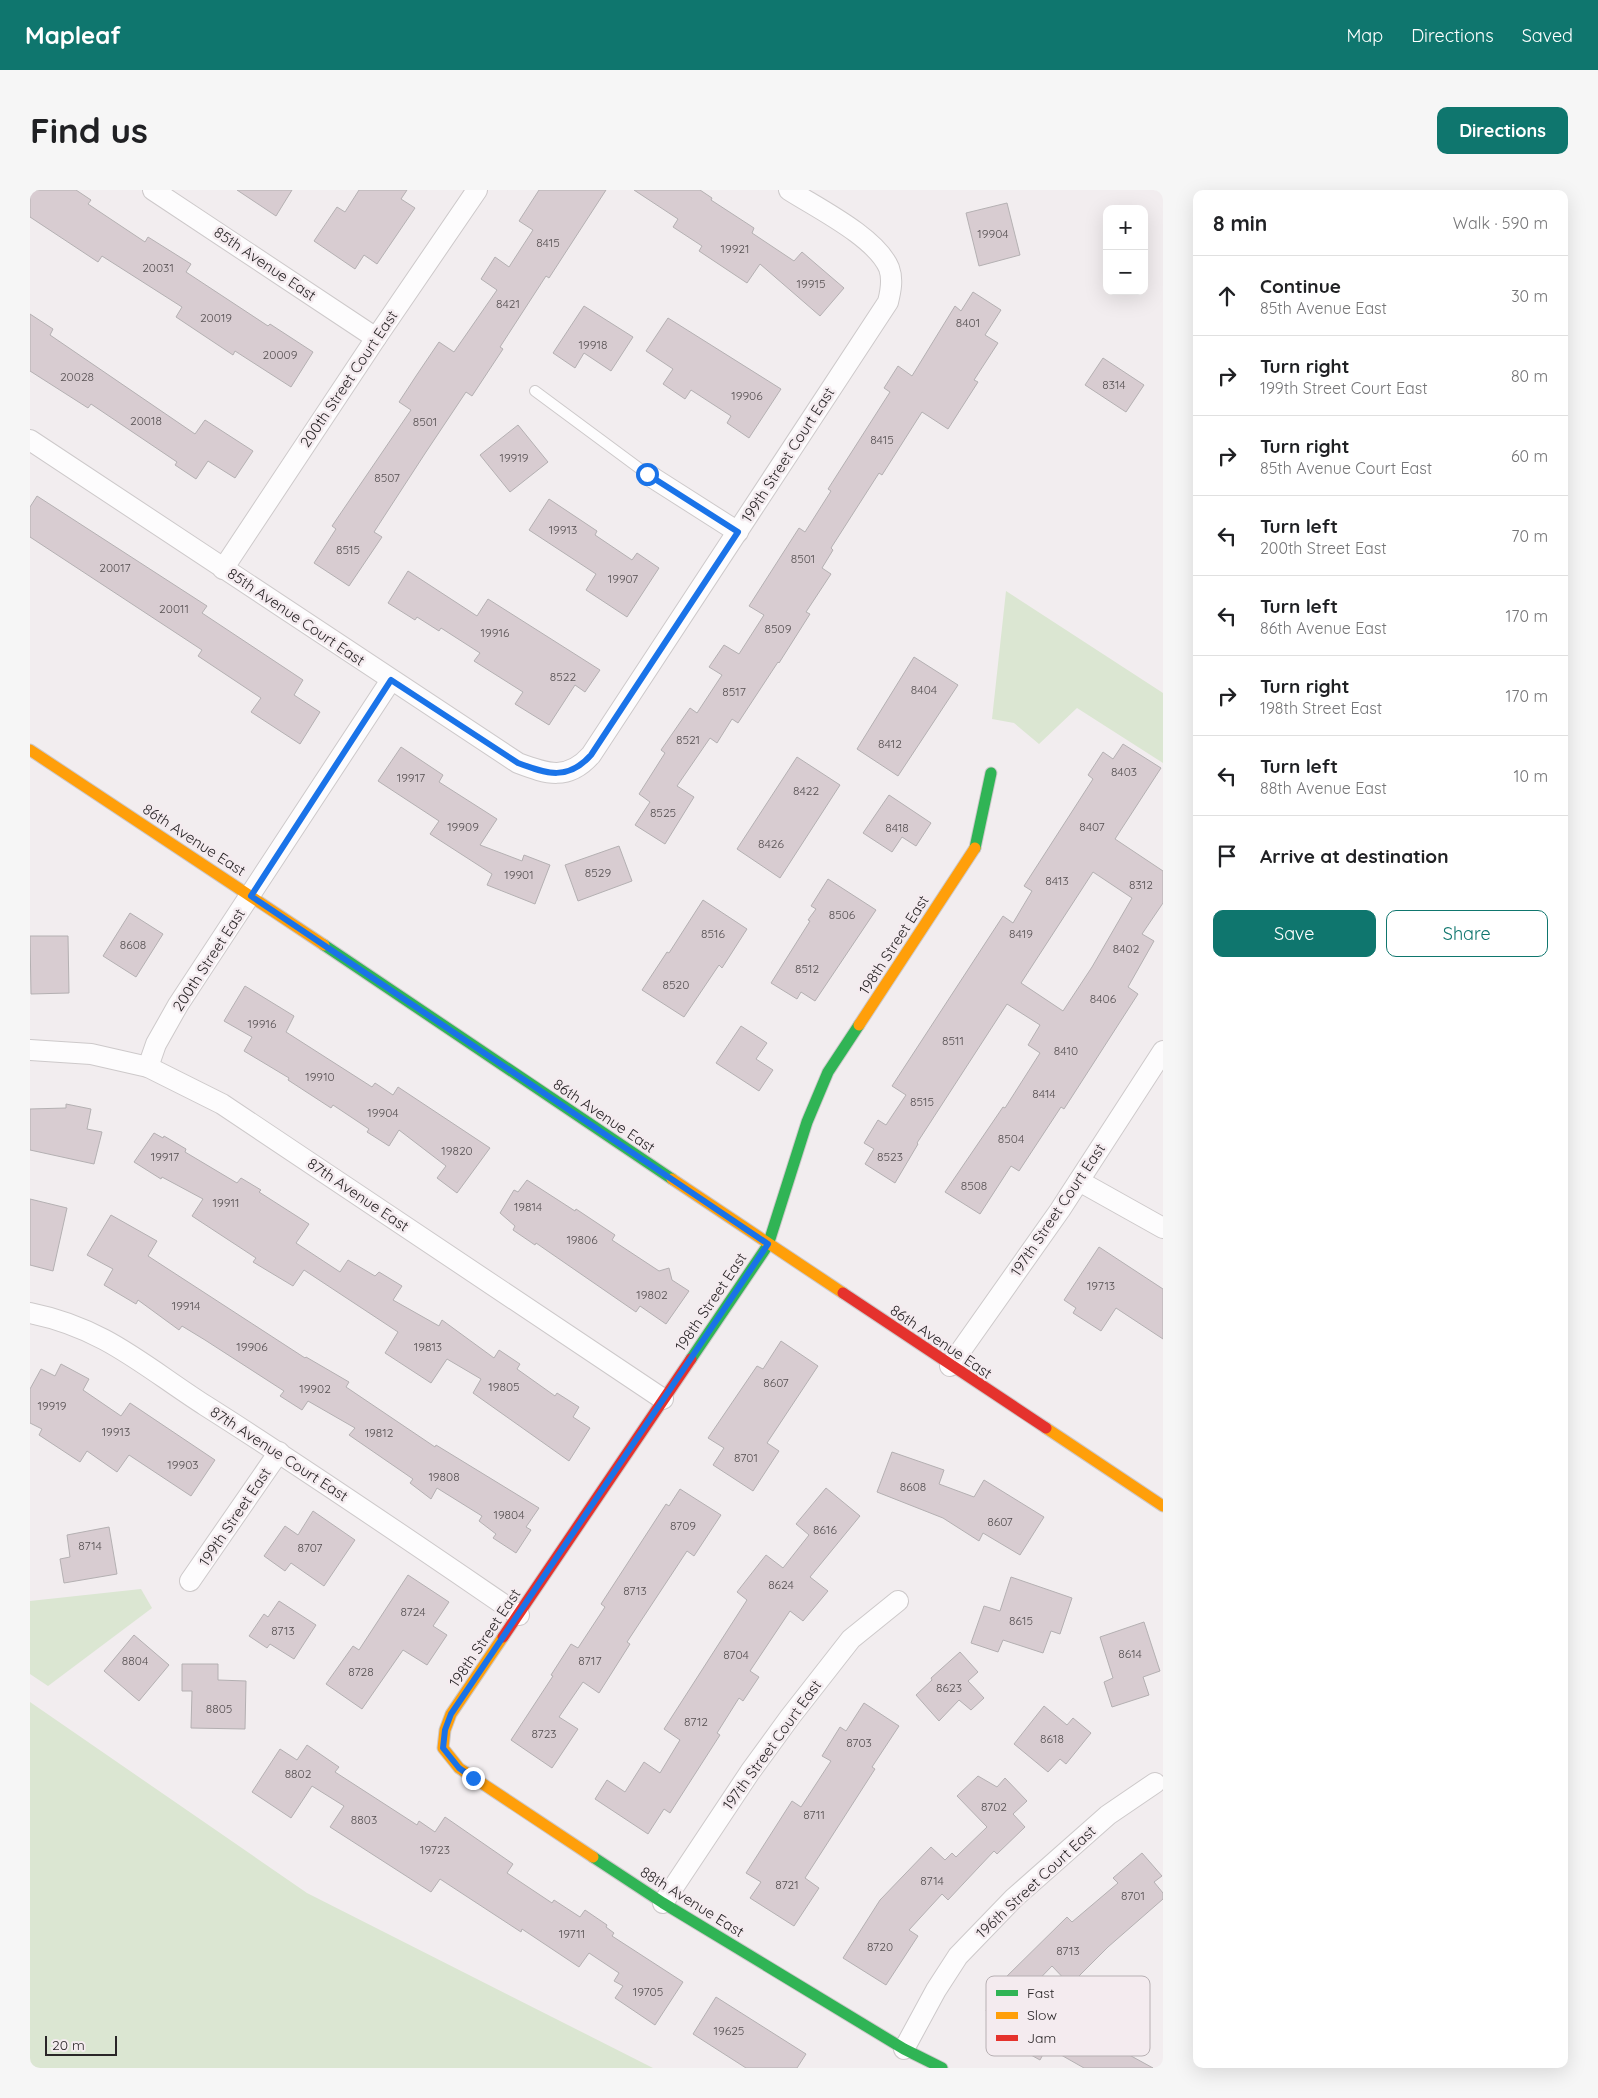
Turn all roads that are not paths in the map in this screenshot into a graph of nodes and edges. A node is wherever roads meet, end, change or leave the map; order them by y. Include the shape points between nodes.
1 (477, 190) edge
2 (789, 190) edge
3 (157, 191) edge
4 (376, 338) junction
5 (535, 391) dead end
6 (30, 440) edge
7 (647, 474) joint
8 (738, 532) junction
9 (223, 569) junction
10 (391, 680) junction
11 (30, 750) edge
12 (570, 772) joint
13 (990, 773) dead end
14 (251, 896) junction
15 (30, 1050) edge
16 (1163, 1051) edge
17 (148, 1067) junction
18 (1079, 1181) junction
19 (1163, 1228) edge
20 (768, 1244) junction
21 (30, 1313) edge
22 (950, 1366) junction
23 (663, 1399) junction
24 (279, 1452) junction
25 (1163, 1506) edge
26 (190, 1581) dead end
27 (898, 1601) dead end
28 (519, 1615) junction
29 (444, 1742) joint
30 (1155, 1783) dead end
31 (663, 1902) junction
32 (904, 2049) junction
33 (942, 2068) edge

1 - 4 street, 200th Street Court East
2 - 8 street, 199th Street Court East via 865,238 881,255 891,279 888,302
3 - 4 street, 85th Avenue East
4 - 9 street, 200th Street Court East
5 - 7 lane
6 - 9 street, 85th Avenue Court East
7 - 8 street
8 - 12 street, 199th Street Court East via 591,755
9 - 10 street, 85th Avenue Court East
10 - 12 street, 85th Avenue Court East via 518,763 553,774
10 - 14 street, 200th Street East
11 - 14 street, 86th Avenue East
13 - 20 street, 198th Street East via 975,849 828,1072 806,1122
14 - 17 street, 200th Street East via 178,1005 156,1044
14 - 20 street, 86th Avenue East
15 - 17 street, 87th Avenue East via 91,1054
16 - 18 street, 197th Street Court East
17 - 23 street, 87th Avenue East via 222,1104
18 - 19 street
18 - 22 street, 197th Street Court East
20 - 22 street, 86th Avenue East
20 - 23 street, 198th Street East
21 - 24 street, 87th Avenue Court East via 54,1318 111,1342
22 - 25 street, 86th Avenue East
23 - 28 street, 198th Street East
24 - 26 street, 199th Street East
24 - 28 street, 87th Avenue Court East
27 - 31 street, 197th Street Court East via 851,1639 790,1717
28 - 29 street, 198th Street East via 451,1714
29 - 31 street, 88th Avenue East via 443,1748 449,1758 473,1778
30 - 32 street, 196th Street Court East via 1108,1815 1014,1898 958,1956
31 - 32 street, 88th Avenue East
32 - 33 street, 88th Avenue East

